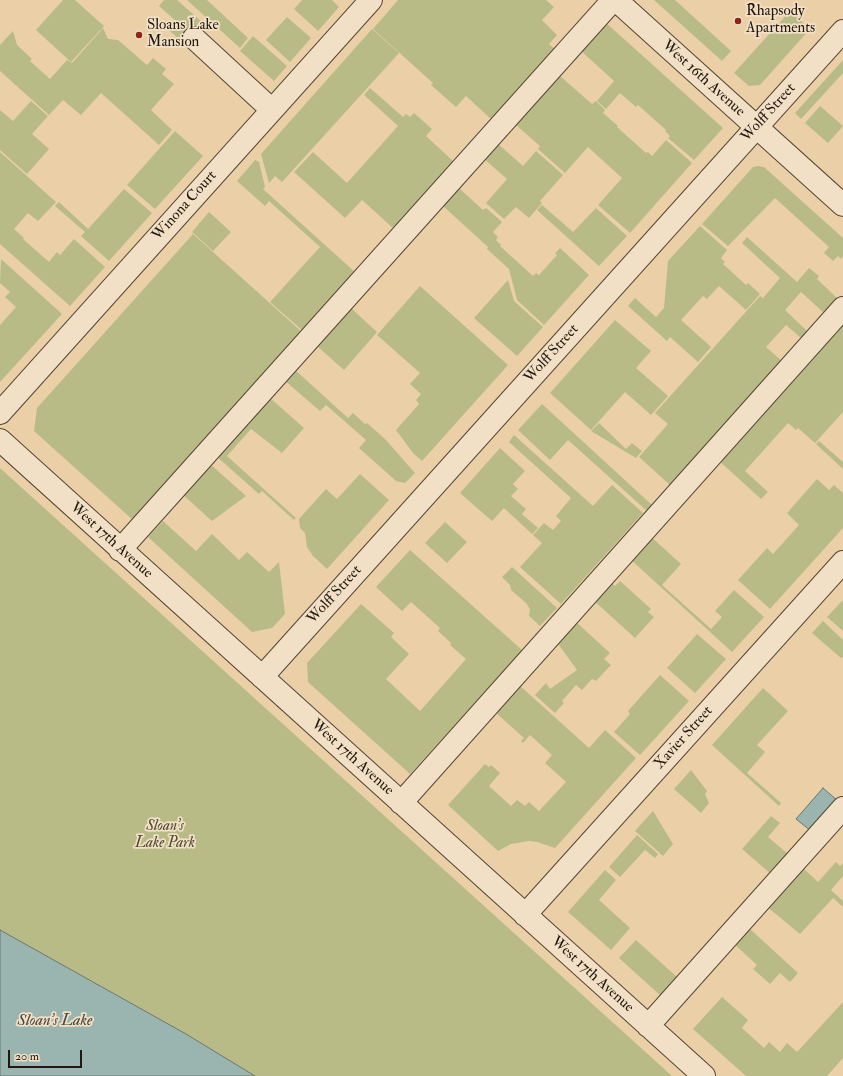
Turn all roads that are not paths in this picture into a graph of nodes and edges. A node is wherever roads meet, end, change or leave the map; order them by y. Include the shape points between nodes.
1 (614, 0) edge
2 (369, 1) edge
3 (843, 31) edge
4 (194, 38) dead end
5 (272, 110) junction
6 (756, 127) junction
7 (843, 205) edge
8 (843, 308) edge
9 (0, 413) edge
10 (0, 440) edge
11 (120, 550) junction
12 (843, 562) edge
13 (262, 676) junction
14 (401, 802) junction
15 (843, 808) edge
16 (525, 914) junction
17 (648, 1026) junction
18 (704, 1076) edge

1 - 6 street, West 16th Avenue
1 - 11 street
2 - 5 street, Winona Court
3 - 6 street, Wolff Street
4 - 5 street
5 - 9 street, Winona Court
6 - 7 street, West 16th Avenue
6 - 13 street, Wolff Street
8 - 14 street
10 - 11 street, West 17th Avenue
11 - 13 street, West 17th Avenue
12 - 16 street, Xavier Street
13 - 14 street, West 17th Avenue
14 - 16 street, West 17th Avenue
15 - 17 street
16 - 17 street, West 17th Avenue
17 - 18 street, West 17th Avenue

